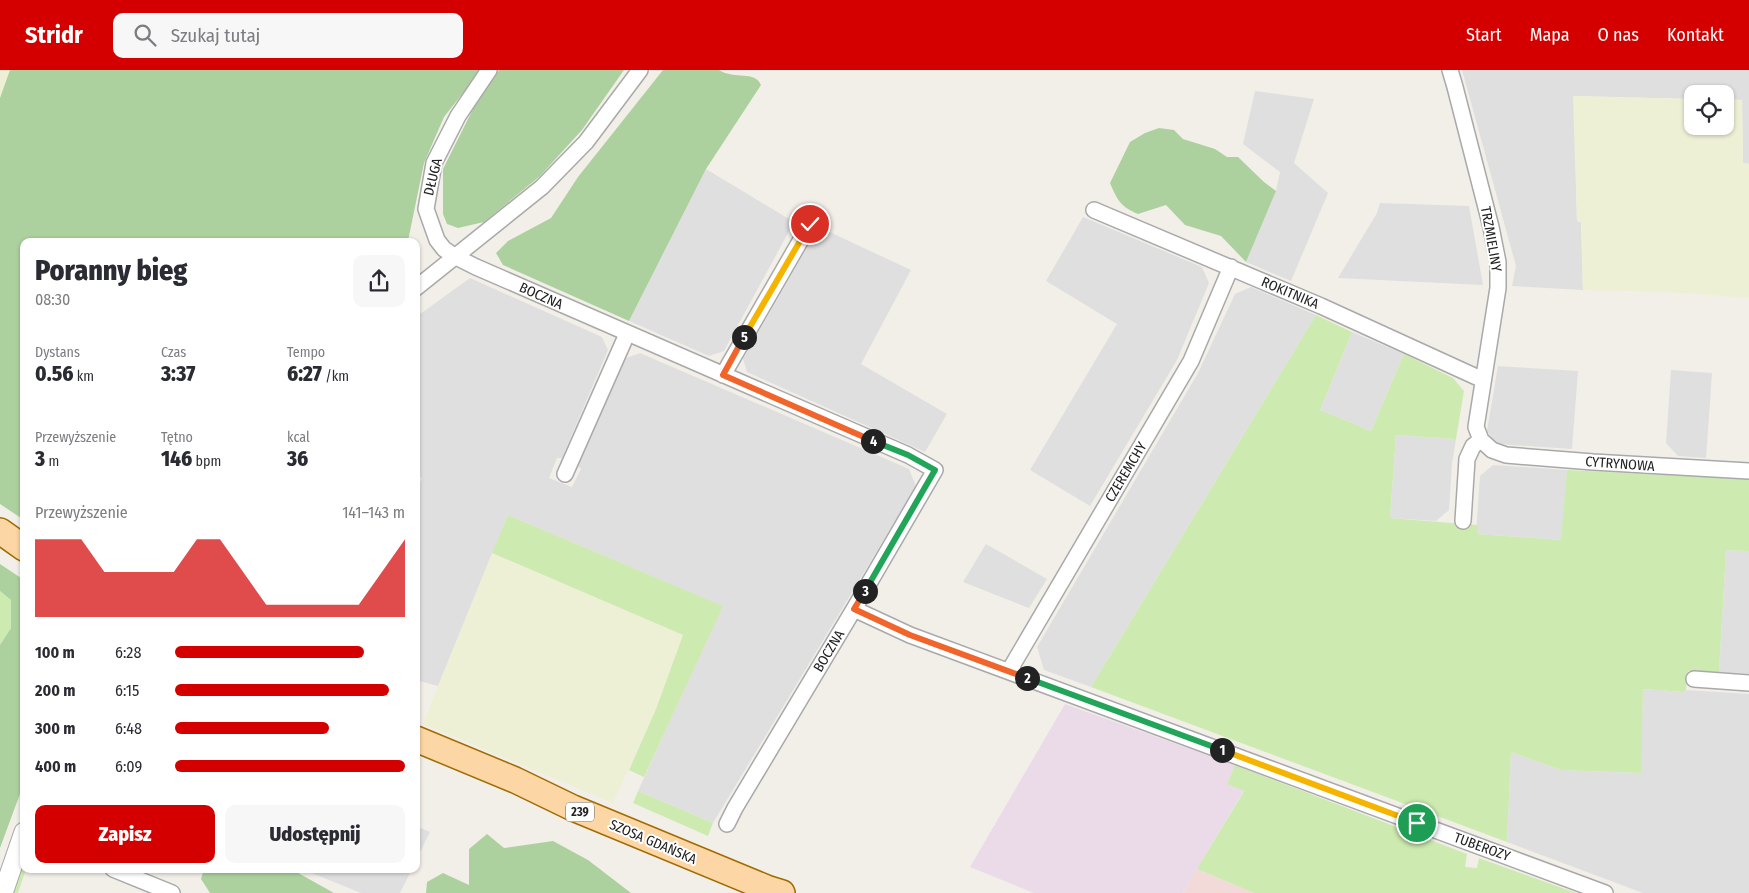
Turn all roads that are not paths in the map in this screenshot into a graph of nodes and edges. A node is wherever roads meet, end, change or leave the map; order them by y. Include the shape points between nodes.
1 (489, 70) edge
2 (640, 70) edge
3 (1450, 70) edge
4 (1094, 210) dead end
5 (810, 224) dead end
6 (456, 257) junction
7 (1231, 268) junction
8 (420, 285) edge
9 (627, 334) junction
10 (723, 375) junction
11 (1483, 380) junction
12 (1486, 445) junction
13 (1749, 471) edge
14 (565, 474) dead end
15 (1464, 521) dead end
16 (0, 531) edge
17 (20, 545) edge
18 (854, 609) junction
19 (1009, 671) junction
20 (1694, 679) dead end
21 (1749, 683) edge
22 (420, 741) edge
23 (727, 824) dead end
24 (20, 843) edge
25 (123, 873) edge
26 (3, 893) edge
27 (172, 893) edge
28 (782, 893) edge
29 (1605, 893) edge

1 - 6 street, DŁUGA via 458,116 434,163 426,209 437,240
2 - 6 street via 586,142 542,187
3 - 11 street, TRZMIELINY via 1498,262 1498,288
4 - 7 street, ROKITNIKA
5 - 10 street
6 - 8 street
6 - 9 street, BOCZNA
7 - 11 street, ROKITNIKA
7 - 19 street, CZEREMCHY via 1191,361
9 - 10 street, BOCZNA
9 - 14 street
10 - 18 street, BOCZNA via 908,455 935,470
11 - 12 street, TRZMIELINY via 1476,427
12 - 13 street, CYTRYNOWA via 1506,455
12 - 15 street via 1473,446 1467,459
16 - 17 main road
18 - 19 street, TUBEROZY via 910,635
18 - 23 street, BOCZNA
19 - 29 street, TUBEROZY
20 - 21 street
22 - 28 main road, SZOSA GDAŃSKA / 239 via 588,815
24 - 26 street
25 - 27 street

